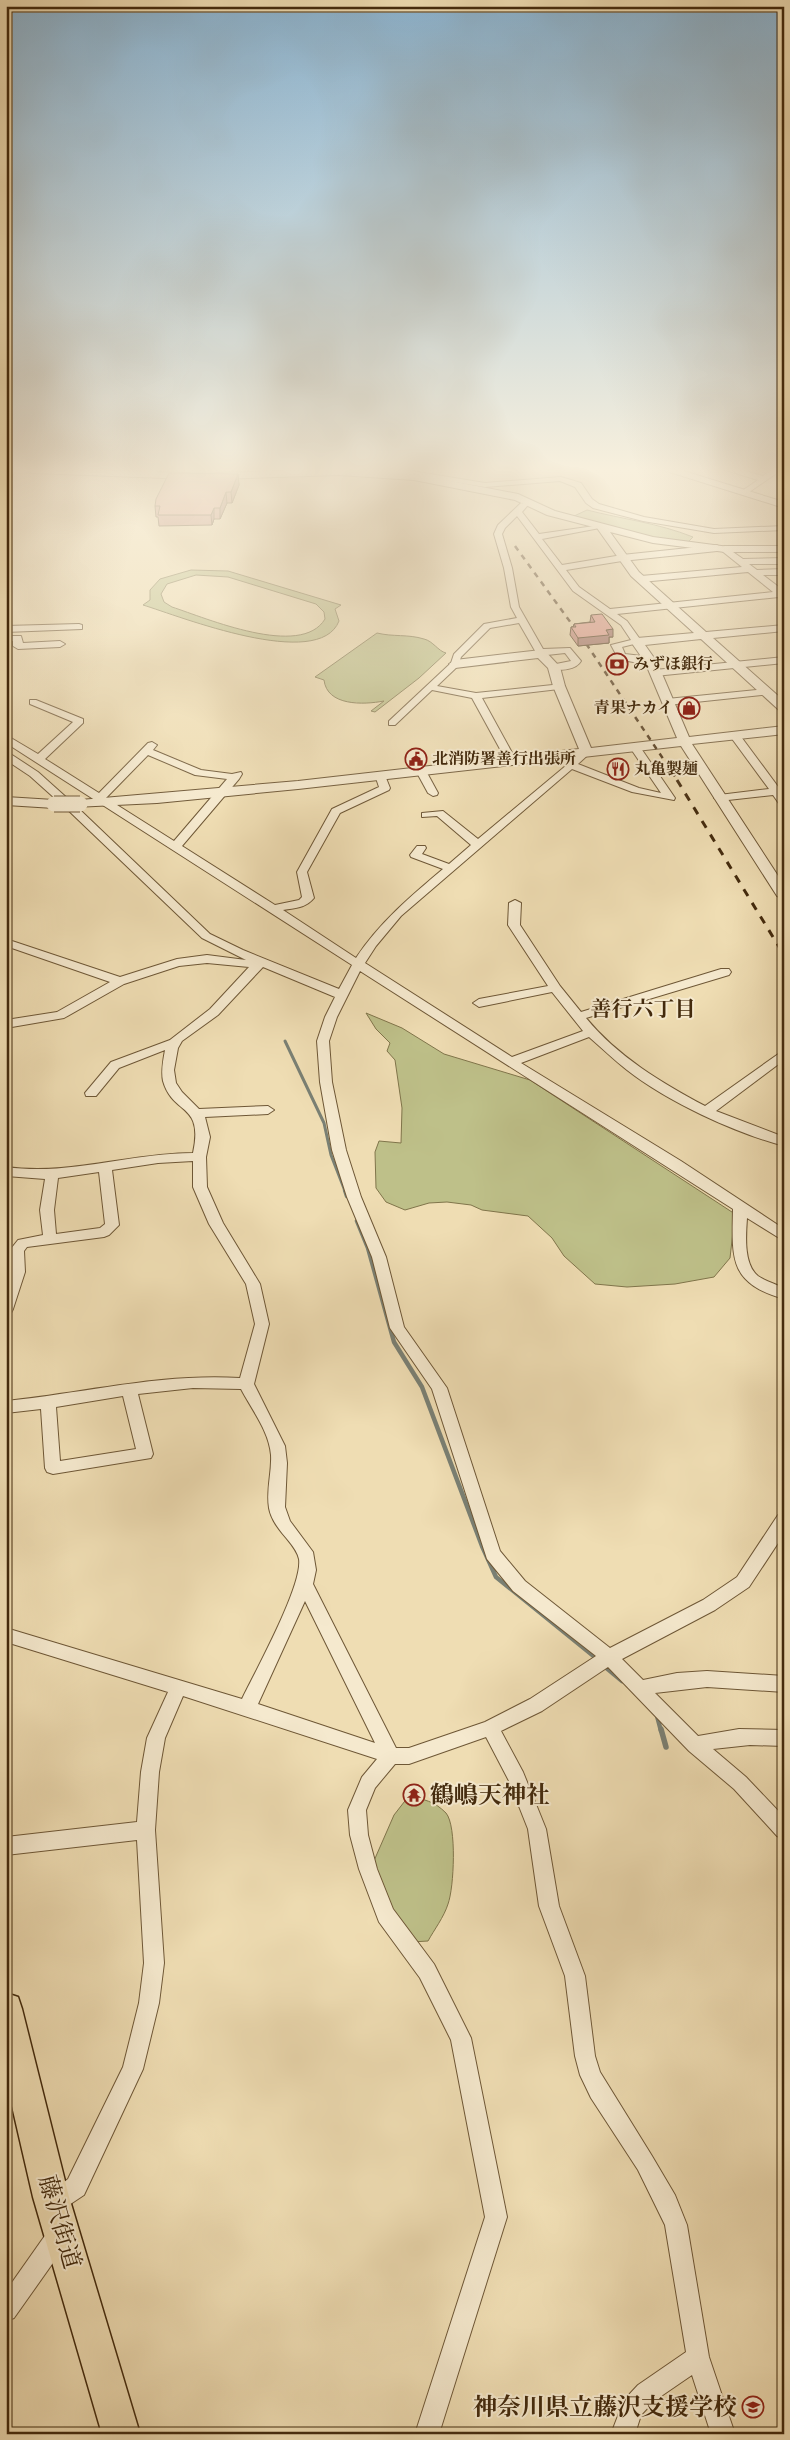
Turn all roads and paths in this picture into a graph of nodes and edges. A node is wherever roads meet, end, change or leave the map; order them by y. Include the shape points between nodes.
1 (510, 582) edge
2 (571, 582) edge
3 (645, 582) edge
4 (767, 582) edge
5 (783, 595) edge
6 (672, 605) junction
7 (608, 612) junction
8 (521, 620) junction
9 (79, 627) dead end
10 (784, 628) edge
11 (6, 629) edge
12 (704, 636) junction
13 (6, 639) edge
14 (634, 642) junction
15 (60, 644) dead end
16 (541, 653) junction
17 (644, 660) junction
18 (784, 660) edge
19 (455, 664) junction
20 (737, 665) junction
21 (554, 668) junction
22 (655, 673) junction
23 (559, 686) junction
24 (430, 687) junction
25 (767, 692) junction
26 (476, 696) junction
27 (33, 702) dead end
28 (667, 702) junction
29 (784, 708) edge
30 (392, 723) dead end
31 (784, 730) edge
32 (735, 736) junction
33 (6, 738) edge
34 (684, 741) junction
35 (634, 746) junction
36 (149, 748) joint
37 (586, 752) junction
38 (6, 754) edge
39 (39, 759) junction
40 (511, 760) junction
41 (571, 765) junction
42 (421, 771) junction
43 (236, 775) joint
44 (380, 775) junction
45 (222, 792) junction
46 (433, 792) dead end
47 (780, 792) edge
48 (720, 798) junction
49 (103, 800) junction
50 (6, 802) edge
51 (784, 803) edge
52 (426, 815) dead end
53 (477, 844) junction
54 (176, 846) junction
55 (421, 848) dead end
56 (450, 868) junction
57 (782, 891) edge
58 (515, 903) dead end
59 (273, 909) junction
60 (6, 942) edge
61 (259, 964) junction
62 (358, 964) junction
63 (725, 972) dead end
64 (120, 981) junction
65 (555, 988) junction
66 (342, 995) junction
67 (478, 1003) dead end
68 (578, 1017) junction
69 (6, 1024) edge
70 (591, 1032) junction
71 (176, 1042) junction
72 (784, 1054) edge
73 (511, 1062) junction
74 (91, 1093) dead end
75 (268, 1110) dead end
76 (706, 1112) junction
77 (196, 1113) junction
78 (784, 1142) edge
79 (199, 1156) junction
80 (105, 1166) junction
81 (6, 1171) edge
82 (52, 1174) junction
83 (740, 1208) junction
84 (784, 1236) edge
85 (50, 1239) junction
86 (12, 1269) edge
87 (784, 1294) edge
88 (6, 1309) edge
89 (246, 1384) junction
90 (129, 1389) junction
91 (48, 1404) junction
92 (6, 1407) edge
93 (784, 1520) edge
94 (305, 1584) junction
95 (6, 1635) edge
96 (609, 1657) junction
97 (784, 1684) edge
98 (179, 1687) junction
99 (640, 1688) junction
100 (247, 1708) junction
101 (490, 1728) junction
102 (784, 1738) edge
103 (695, 1745) junction
104 (391, 1756) junction
105 (146, 1830) junction
106 (784, 1830) edge
107 (6, 1846) edge
108 (6, 2009) edge
109 (58, 2218) junction
110 (6, 2310) edge
111 (698, 2356) junction
112 (120, 2434) edge
113 (427, 2434) edge
114 (623, 2434) edge
115 (723, 2434) edge

1 - 8 street
2 - 7 street
3 - 6 street
4 - 5 street
5 - 6 street
6 - 7 street
6 - 12 street
7 - 14 street via 624,623
8 - 16 street
8 - 19 street via 487,626 457,656
9 - 11 street
10 - 12 street
12 - 14 street
12 - 20 street
13 - 15 street via 18,638 18,646
14 - 17 street
14 - 17 street via 616,645 616,648 624,658
16 - 19 street
16 - 21 street
16 - 21 street via 563,649 570,652 576,662
17 - 22 street
18 - 20 street
19 - 24 street
20 - 22 street
20 - 25 street
21 - 23 street
22 - 28 street
23 - 26 street
23 - 37 street
24 - 26 street
24 - 30 street
25 - 28 street
25 - 29 street
26 - 40 street
27 - 39 street via 80,721
28 - 34 street
31 - 32 street
32 - 34 street
32 - 47 street
33 - 39 street
34 - 35 street
34 - 48 street
35 - 37 street
35 - 41 street via 670,798 636,790
36 - 43 street via 200,773
36 - 49 street
37 - 40 street
37 - 41 street
38 - 61 street via 73,809 206,936
39 - 49 street
40 - 42 street
41 - 53 street
42 - 44 street
42 - 46 street
43 - 45 street
44 - 45 street
44 - 59 street via 385,788 336,812 302,872 308,898 303,903
45 - 49 street
45 - 54 street
47 - 48 street
47 - 51 street
48 - 57 street
49 - 50 street, bridge via 80,804
49 - 54 street
52 - 53 street via 439,813
53 - 56 street
54 - 59 street
55 - 56 street via 415,855
56 - 62 street via 386,924
58 - 65 street via 514,925
59 - 62 street
60 - 64 street
61 - 64 street via 195,960
61 - 66 street via 295,974
61 - 71 street via 214,1012 182,1034
62 - 66 street
62 - 73 street
63 - 68 street
64 - 69 street via 60,1015
65 - 67 street
65 - 68 street
66 - 96 street via 323,1041 326,1082 345,1171 377,1249 397,1328 439,1388 493,1554 519,1586
68 - 70 street
70 - 73 street
70 - 76 street via 631,1067
71 - 74 street via 115,1065
71 - 77 street via 168,1070 170,1083 177,1095
72 - 76 street
73 - 83 street via 676,1164
75 - 77 street
76 - 78 street
77 - 79 street via 203,1136
79 - 80 street via 155,1158
79 - 89 street via 200,1187 216,1224 253,1284 262,1324
80 - 82 street
80 - 85 street via 112,1225 104,1232
81 - 82 street
82 - 85 street via 48,1210
83 - 84 street
83 - 87 street via 740,1245 746,1272 752,1279
85 - 86 street via 23,1243 17,1250
86 - 88 street
89 - 90 street via 186,1382
89 - 94 street via 277,1446 276,1501 280,1516 298,1540 310,1566
90 - 91 street
90 - 91 street via 145,1454 52,1468
91 - 92 street
93 - 96 street via 743,1582 701,1610
94 - 100 street
94 - 104 street
95 - 98 street
96 - 99 street
96 - 101 street via 536,1705
97 - 99 street via 707,1679
98 - 100 street
98 - 105 street via 156,1738
99 - 103 street
100 - 104 street
101 - 104 street via 409,1756
101 - 111 street via 517,1778 537,1829 549,1906 575,1976 590,2075 645,2163 676,2225
102 - 103 street via 736,1736
103 - 106 street via 740,1782
104 - 113 street via 368,1783 357,1810 359,1835 386,1915 427,1971 461,2038 496,2217
105 - 107 street
105 - 109 street via 154,1963 134,2070
108 - 109 highway, 藤沢街道
109 - 110 street
109 - 112 highway, 藤沢街道
111 - 114 street via 646,2393 632,2408
111 - 115 street

